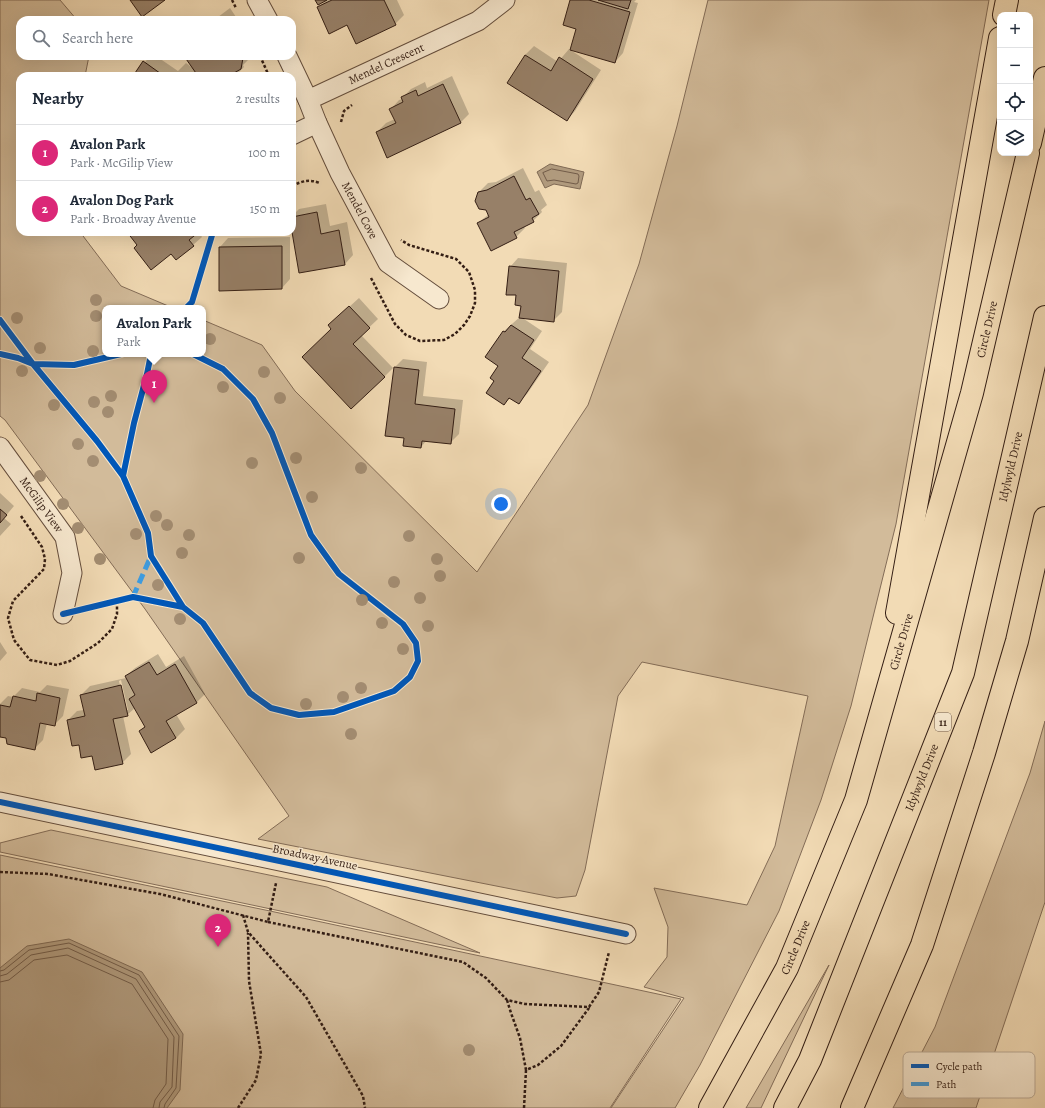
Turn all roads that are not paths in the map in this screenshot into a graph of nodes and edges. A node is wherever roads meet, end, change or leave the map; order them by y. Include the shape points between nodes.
1 (257, 0) edge
2 (505, 0) edge
3 (1007, 0) edge
4 (1005, 12) edge
5 (266, 16) edge
6 (998, 48) edge
7 (296, 59) edge
8 (1045, 78) edge
9 (308, 100) junction
10 (317, 123) junction
11 (1033, 130) edge
12 (296, 133) edge
13 (1027, 156) edge
14 (439, 299) dead end
15 (1045, 317) edge
16 (0, 447) edge
17 (1045, 518) edge
18 (1045, 584) edge
19 (63, 614) dead end
20 (1017, 641) junction
21 (883, 703) junction
22 (0, 802) edge
23 (621, 932) road end
24 (710, 1108) edge
25 (785, 1108) edge
26 (852, 1108) edge

1 - 5 street
2 - 9 street, Mendel Crescent via 478,21
3 - 4 highway
6 - 21 highway via 903,574
7 - 9 street
8 - 11 highway
9 - 10 street, Mendel Cove
10 - 12 street
10 - 14 street, Mendel Cove via 340,173 388,263
13 - 21 highway, Circle Drive via 972,393
15 - 25 highway, Idylwyld Drive / 11 via 963,673 810,1060
16 - 19 street, McGilip View via 65,537 72,573
17 - 20 highway
18 - 20 highway
20 - 26 highway via 922,944
21 - 24 highway, Circle Drive via 856,800 787,968
22 - 23 street, Broadway Avenue

